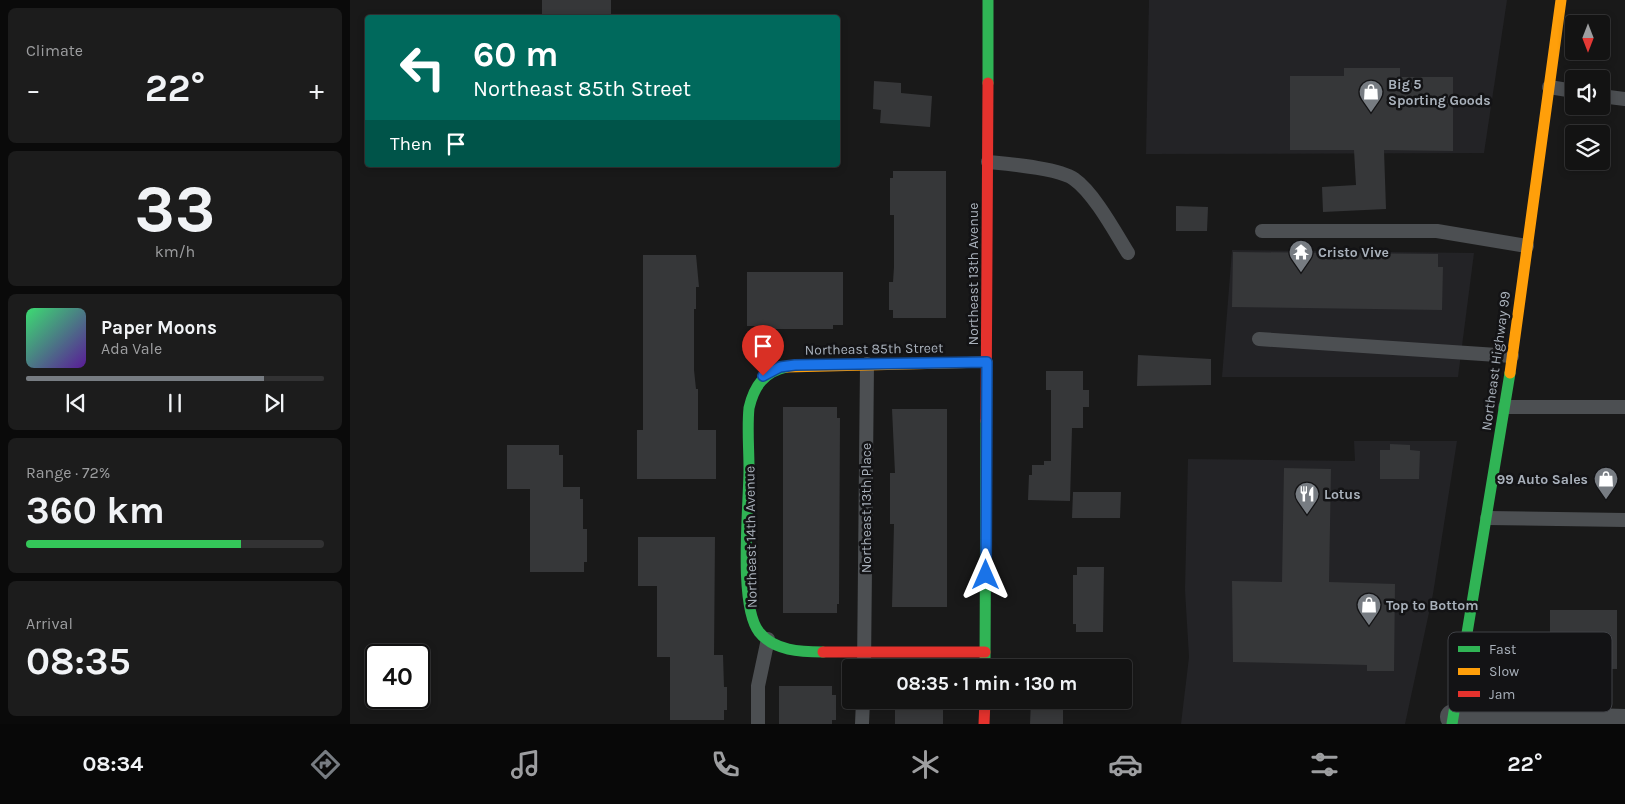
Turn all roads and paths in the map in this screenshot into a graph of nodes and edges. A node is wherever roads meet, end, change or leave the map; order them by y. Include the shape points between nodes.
1 (988, 0) edge
2 (1561, 0) edge
3 (1549, 87) junction
4 (1565, 90) edge
5 (1610, 97) edge
6 (1625, 99) edge
7 (988, 162) junction
8 (1262, 231) dead end
9 (1527, 246) junction
10 (1128, 253) dead end
11 (1259, 338) dead end
12 (1512, 356) junction
13 (987, 362) junction
14 (867, 364) junction
15 (763, 376) joint
16 (1505, 407) junction
17 (1625, 407) edge
18 (1488, 518) junction
19 (1625, 520) edge
20 (1468, 632) edge
21 (768, 639) junction
22 (865, 652) junction
23 (985, 652) junction
24 (865, 659) edge
25 (985, 659) edge
26 (863, 709) edge
27 (985, 709) edge
28 (1453, 721) edge
29 (1625, 722) edge
30 (758, 724) edge
31 (862, 724) edge
32 (984, 724) edge

1 - 7 street, Northeast 13th Avenue
2 - 3 street, Northeast Highway 99
3 - 4 lane
3 - 9 street, Northeast Highway 99
5 - 6 lane
7 - 10 lane via 1038,168 1074,178 1099,207
7 - 13 street, Northeast 13th Avenue
8 - 9 lane via 1437,231
9 - 12 street, Northeast Highway 99
11 - 12 lane
12 - 16 street, Northeast Highway 99
13 - 14 street, Northeast 85th Street
13 - 23 street, Northeast 13th Avenue
14 - 15 street, Northeast 85th Street via 795,365 780,367
14 - 22 lane, Northeast 13th Place
15 - 21 street, Northeast 14th Avenue via 754,389 749,407 749,598 756,626
16 - 17 lane
16 - 18 street, Northeast Highway 99
18 - 19 lane
18 - 20 street, Northeast Highway 99
21 - 22 street via 794,651
21 - 30 lane via 758,686
22 - 23 street
22 - 24 lane, Northeast 13th Place
23 - 25 street, Northeast 13th Avenue
26 - 31 lane
27 - 32 street
28 - 29 street

